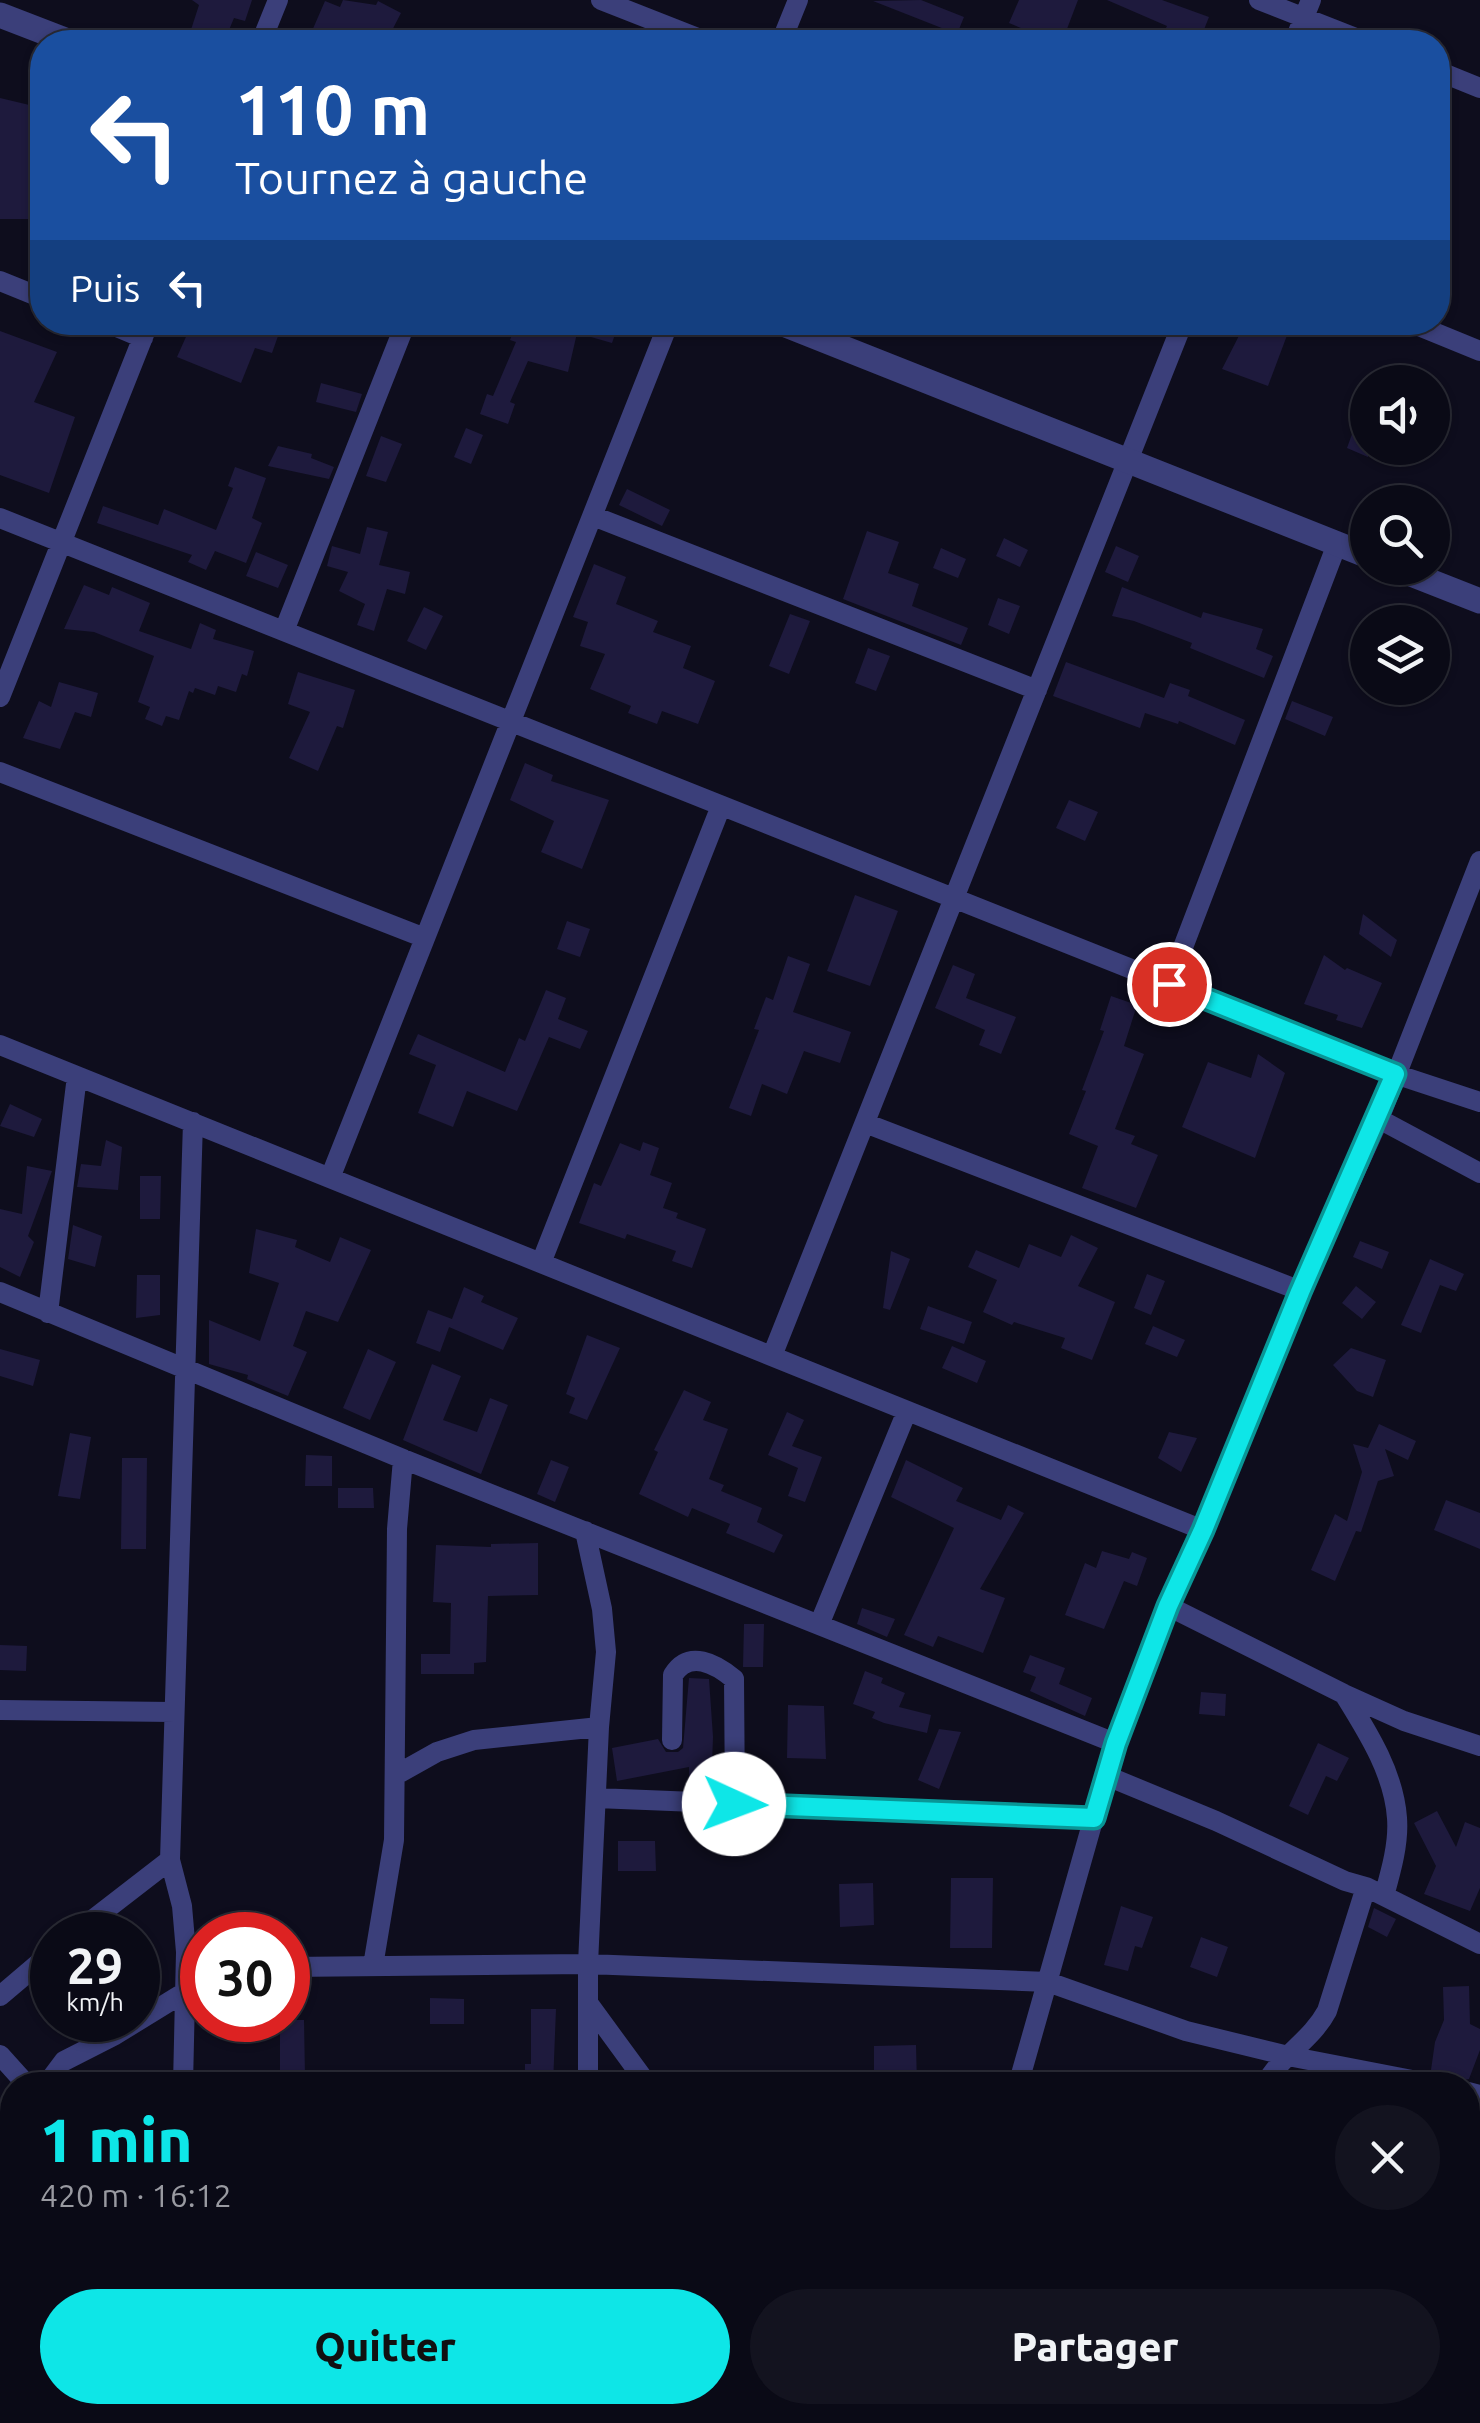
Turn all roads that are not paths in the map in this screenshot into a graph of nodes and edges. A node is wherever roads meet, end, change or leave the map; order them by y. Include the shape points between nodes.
1 (278, 0) edge
2 (601, 0) edge
3 (798, 0) edge
4 (1259, 0) edge
5 (1308, 9) edge
6 (0, 15) edge
7 (39, 30) edge
8 (266, 30) edge
9 (677, 30) edge
10 (786, 30) edge
11 (1345, 30) edge
12 (1450, 76) edge
13 (1480, 88) edge
14 (0, 281) edge
15 (30, 293) edge
16 (144, 335) edge
17 (401, 335) edge
18 (664, 335) edge
19 (811, 335) edge
20 (1178, 335) edge
21 (1441, 335) edge
22 (1480, 351) edge
23 (1128, 461) junction
24 (593, 516) junction
25 (0, 518) edge
26 (62, 542) junction
27 (1337, 544) junction
28 (1350, 549) edge
29 (1441, 585) edge
30 (1480, 600) edge
31 (284, 631) junction
32 (1037, 690) junction
33 (0, 698) edge
34 (510, 722) junction
35 (0, 772) edge
36 (721, 806) junction
37 (1480, 861) edge
38 (954, 898) junction
39 (1472, 903) edge
40 (425, 938) junction
41 (1169, 984) junction
42 (0, 1045) edge
43 (1395, 1074) junction
44 (76, 1076) junction
45 (1480, 1102) edge
46 (1378, 1118) junction
47 (193, 1122) junction
48 (865, 1123) junction
49 (1480, 1172) edge
50 (330, 1178) junction
51 (541, 1263) junction
52 (0, 1292) edge
53 (1300, 1292) junction
54 (48, 1312) junction
55 (772, 1356) junction
56 (184, 1370) junction
57 (907, 1410) junction
58 (403, 1459) junction
59 (1203, 1530) junction
60 (585, 1532) junction
61 (1168, 1606) junction
62 (819, 1625) junction
63 (1344, 1694) junction
64 (0, 1710) edge
65 (173, 1712) junction
66 (599, 1727) junction
67 (672, 1740) dead end
68 (1116, 1743) junction
69 (1480, 1746) edge
70 (396, 1774) junction
71 (1107, 1776) junction
72 (596, 1798) junction
73 (734, 1804) junction
74 (1094, 1818) junction
75 (170, 1860) junction
76 (1375, 1891) junction
77 (103, 1912) edge
78 (184, 1912) edge
79 (1480, 1944) edge
80 (588, 1964) junction
81 (373, 1966) junction
82 (310, 1967) edge
83 (30, 1971) edge
84 (1048, 1982) junction
85 (180, 1995) edge
86 (0, 1996) edge
87 (588, 2003) junction
88 (184, 2042) edge
89 (1288, 2056) junction
90 (56, 2072) edge
91 (183, 2072) edge
92 (588, 2072) edge
93 (638, 2072) edge
94 (1022, 2072) edge
95 (1272, 2072) edge
96 (1371, 2072) edge

1 - 8 street
2 - 9 street
3 - 10 street
4 - 5 street
5 - 11 street
6 - 7 street
12 - 13 street
14 - 15 street
16 - 26 street
17 - 31 street
18 - 24 street
19 - 23 street
20 - 23 street
21 - 22 street
23 - 27 street
23 - 32 street
24 - 32 street
24 - 34 street
25 - 26 street
26 - 31 street
26 - 33 street
27 - 28 street
27 - 41 street
29 - 30 street
31 - 34 street
32 - 38 street
34 - 36 street
34 - 40 street
35 - 40 street
36 - 38 street
36 - 51 street
37 - 39 street
38 - 41 street
38 - 48 street
39 - 43 street
40 - 50 street
41 - 43 street
42 - 44 street
43 - 45 street
43 - 46 street
44 - 47 street
44 - 54 street
46 - 49 street
46 - 53 street
47 - 50 street
47 - 56 street
48 - 53 street
48 - 55 street
50 - 51 street
51 - 55 street
52 - 54 street
53 - 59 street
54 - 56 street
55 - 57 street
56 - 58 street
56 - 65 street
57 - 59 street
57 - 62 street
58 - 60 street
58 - 70 street
59 - 61 street
60 - 62 street
60 - 66 street via 606,1632
61 - 63 street
61 - 68 street
62 - 68 street
63 - 69 street
63 - 76 street via 1389,1780 1397,1819 1394,1859
64 - 65 street
65 - 75 street
66 - 70 street via 474,1740
66 - 72 street
67 - 73 street via 678,1666 688,1660 716,1664 734,1679
68 - 71 street
70 - 81 street via 394,1840
71 - 74 street
71 - 76 street
72 - 73 street
72 - 80 street
73 - 74 street
74 - 84 street
75 - 77 street
75 - 78 street
76 - 79 street
76 - 89 street via 1327,2011
80 - 81 street
80 - 84 street
80 - 87 street
81 - 82 street
83 - 86 street
84 - 89 street via 1186,2031
84 - 94 street
85 - 90 street via 64,2061
87 - 92 street
87 - 93 street
88 - 91 street
89 - 95 street
89 - 96 street

